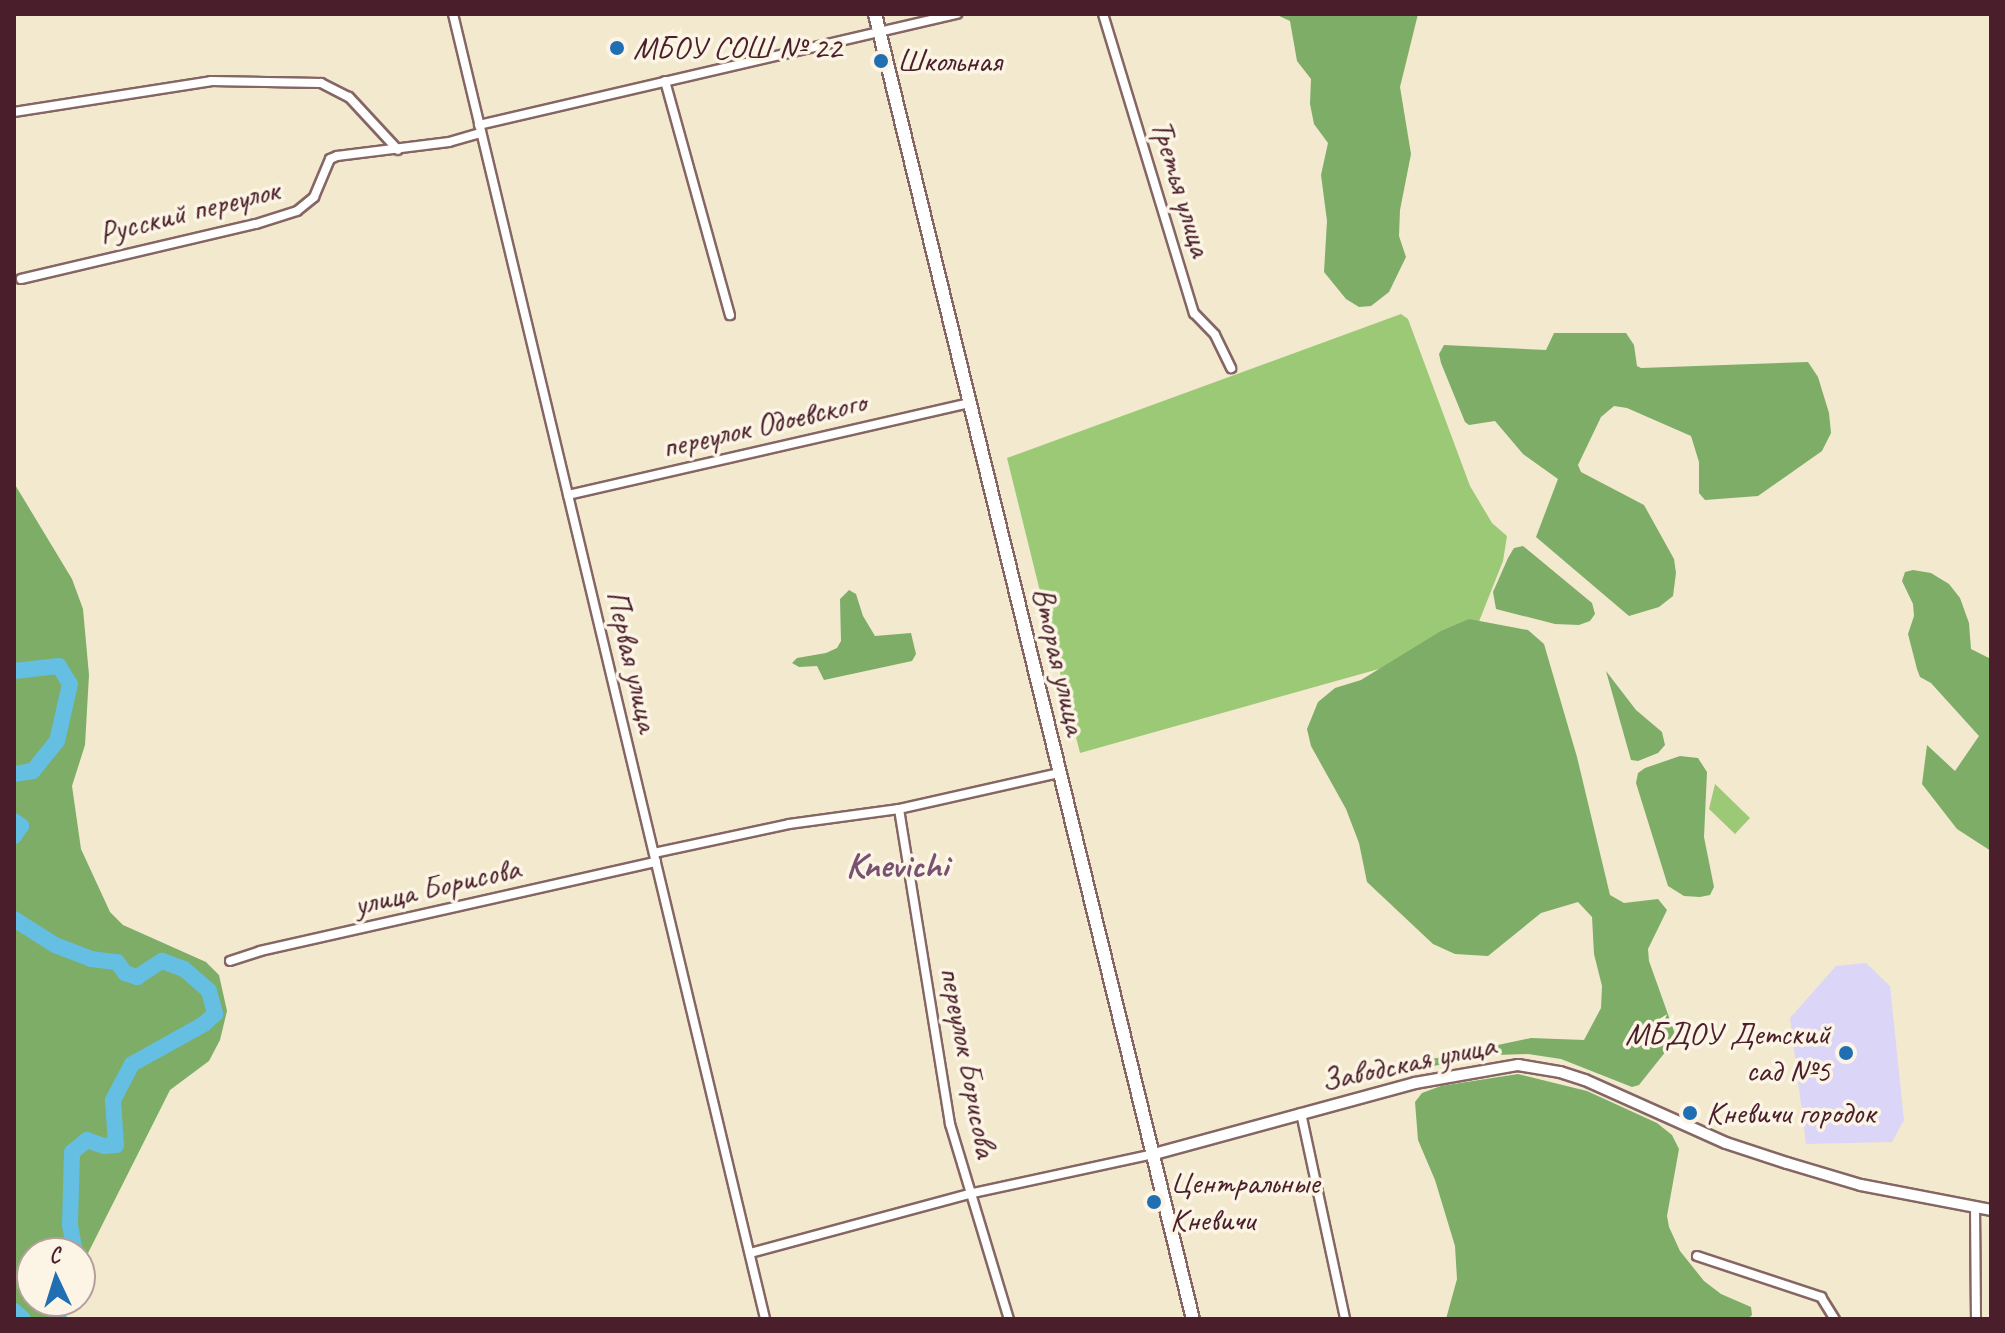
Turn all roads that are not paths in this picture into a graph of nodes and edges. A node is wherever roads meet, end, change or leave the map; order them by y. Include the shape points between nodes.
1 (453, 14) edge
2 (875, 14) edge
3 (957, 14) edge
4 (1103, 14) edge
5 (880, 31) junction
6 (665, 81) junction
7 (14, 112) edge
8 (480, 129) junction
9 (398, 150) junction
10 (21, 279) dead end
11 (730, 315) dead end
12 (1231, 368) dead end
13 (971, 403) junction
14 (568, 495) junction
15 (1059, 773) junction
16 (899, 809) junction
17 (655, 857) junction
18 (230, 961) dead end
19 (1301, 1113) junction
20 (1154, 1154) junction
21 (973, 1193) junction
22 (1975, 1207) junction
23 (1991, 1210) edge
24 (750, 1253) junction
25 (1697, 1256) dead end
26 (765, 1319) edge
27 (1009, 1319) edge
28 (1193, 1319) edge
29 (1345, 1319) edge
30 (1835, 1319) edge
31 (1976, 1319) edge

1 - 8 street, Первая улица
2 - 5 main road, Вторая улица
3 - 5 street, Русский переулок
4 - 12 street, Третья улица via 1194,313 1215,335
5 - 6 street, Русский переулок
5 - 13 main road, Вторая улица
6 - 8 street, Русский переулок
6 - 11 street
7 - 9 street via 211,81 321,83 349,97
8 - 9 street, Русский переулок
8 - 14 street, Первая улица
9 - 10 street, Русский переулок via 330,159 314,197 297,211
13 - 14 street, переулок Одоевского
13 - 15 main road, Вторая улица
14 - 17 street, Первая улица
15 - 16 street
15 - 20 main road, Вторая улица
16 - 17 street via 789,824
16 - 21 street, переулок Борисова via 950,1124
17 - 18 street, улица Борисова
17 - 24 street, Первая улица
19 - 20 street, Заводская улица
19 - 22 street, Заводская улица via 1518,1065 1585,1080 1757,1154 1861,1185
19 - 29 street
20 - 21 street
20 - 28 main road, Вторая улица
21 - 24 street
21 - 27 street, переулок Борисова
22 - 23 street, Заводская улица
22 - 31 street
24 - 26 street, Первая улица
25 - 30 street via 1821,1297

